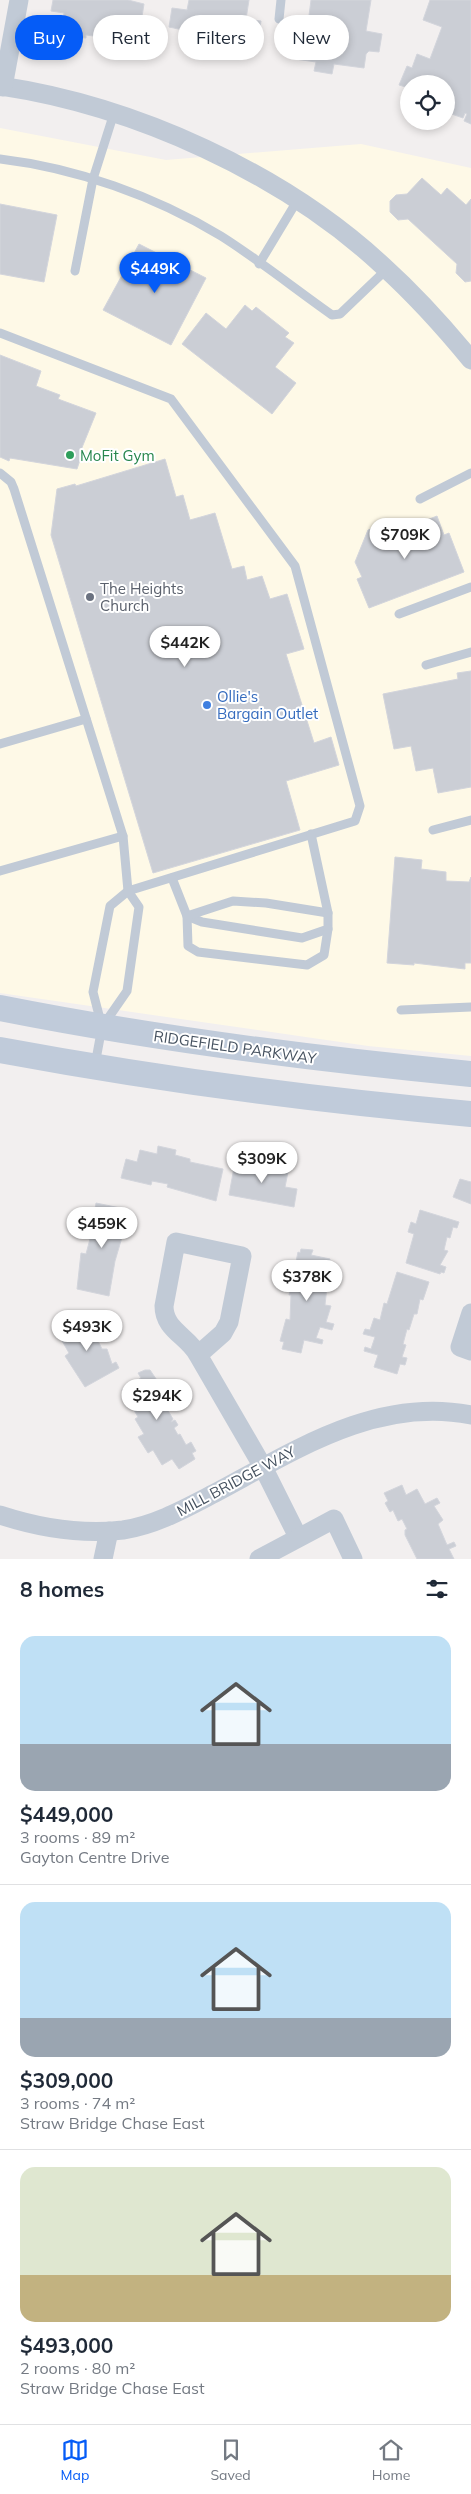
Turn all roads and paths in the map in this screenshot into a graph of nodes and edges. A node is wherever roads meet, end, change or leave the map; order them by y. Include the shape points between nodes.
1 (19, 0) edge
2 (281, 0) edge
3 (279, 15) edge
4 (2, 86) edge
5 (114, 112) junction
6 (0, 159) edge
7 (93, 179) junction
8 (297, 201) junction
9 (259, 264) junction
10 (387, 269) junction
11 (75, 271) dead end
12 (0, 333) edge
13 (471, 360) edge
14 (0, 473) edge
15 (470, 476) edge
16 (420, 499) dead end
17 (471, 587) edge
18 (399, 614) dead end
19 (471, 652) edge
20 (426, 664) dead end
21 (86, 719) junction
22 (0, 744) edge
23 (471, 820) edge
24 (433, 830) dead end
25 (311, 834) junction
26 (123, 836) junction
27 (0, 871) edge
28 (172, 878) junction
29 (128, 891) junction
30 (328, 912) junction
31 (187, 916) junction
32 (328, 929) junction
33 (471, 1007) edge
34 (0, 1008) edge
35 (402, 1010) dead end
36 (102, 1026) junction
37 (0, 1050) edge
38 (95, 1068) junction
39 (471, 1074) edge
40 (471, 1114) edge
41 (471, 1313) edge
42 (471, 1350) edge
43 (198, 1355) junction
44 (471, 1415) edge
45 (263, 1468) junction
46 (0, 1515) edge
47 (110, 1531) junction
48 (298, 1537) junction
49 (103, 1559) edge
50 (259, 1559) edge
51 (353, 1559) edge

1 - 4 street
2 - 3 lane
4 - 5 street
5 - 7 lane
5 - 8 street via 232,162
6 - 7 lane
7 - 9 lane via 163,206 220,236
7 - 11 lane
8 - 9 lane
8 - 10 street
9 - 10 lane via 332,315 340,314
10 - 13 street via 439,321
12 - 25 lane via 171,399 295,566 360,806 355,821
14 - 21 lane via 11,482
15 - 16 lane
17 - 18 lane
19 - 20 lane
21 - 22 lane
21 - 26 lane
23 - 24 lane
25 - 28 lane
25 - 30 lane
26 - 27 lane
26 - 29 lane
28 - 29 lane
28 - 31 lane
29 - 36 lane via 110,906 100,954 93,992
29 - 36 lane via 139,907 127,991
30 - 31 lane via 233,901
30 - 32 lane
31 - 32 lane via 202,922 302,938
31 - 32 lane via 188,946 198,952 307,965 324,956
33 - 35 lane
34 - 36 main road, RIDGEFIELD PARKWAY
36 - 38 lane
36 - 39 main road, RIDGEFIELD PARKWAY via 287,1055
37 - 38 main road
38 - 40 main road via 310,1099
41 - 42 street via 460,1347
43 - 43 street via 164,1317 176,1242 242,1256 229,1322 223,1333
43 - 45 street
44 - 45 street, MILL BRIDGE WAY via 402,1412 374,1418 307,1443
45 - 47 street, MILL BRIDGE WAY via 181,1511
45 - 48 street
46 - 47 street, MILL BRIDGE WAY via 61,1531
47 - 49 street
48 - 50 street
48 - 51 street via 334,1519

